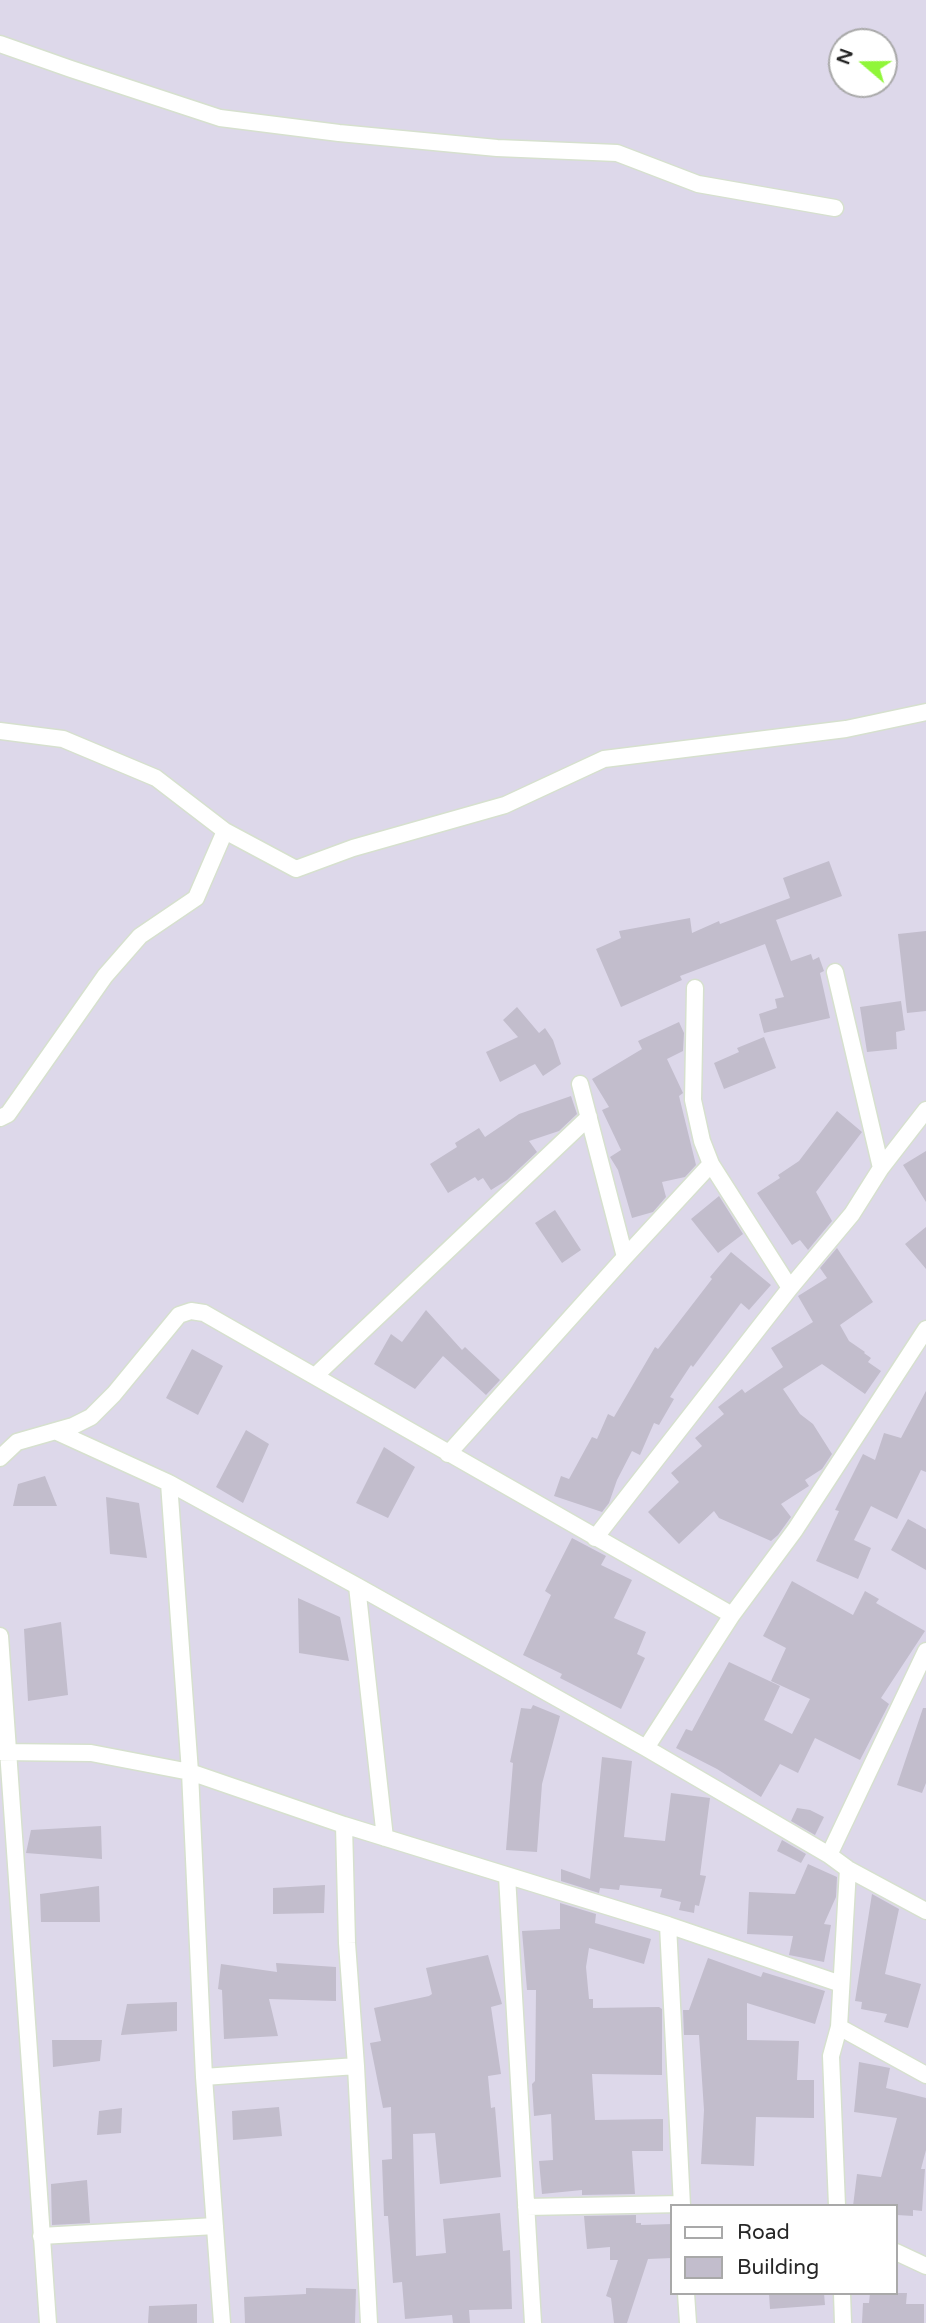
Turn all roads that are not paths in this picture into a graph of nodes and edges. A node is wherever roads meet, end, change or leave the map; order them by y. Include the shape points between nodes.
1 (0, 44) edge
2 (835, 208) dead end
3 (926, 712) edge
4 (0, 731) edge
5 (225, 831) junction
6 (835, 972) dead end
7 (695, 988) dead end
8 (580, 1084) dead end
9 (921, 1115) edge
10 (589, 1117) junction
11 (0, 1118) edge
12 (926, 1135) edge
13 (711, 1164) junction
14 (881, 1168) junction
15 (625, 1257) junction
16 (790, 1288) junction
17 (926, 1329) edge
18 (315, 1376) junction
19 (55, 1431) junction
20 (448, 1454) junction
21 (0, 1458) edge
22 (169, 1483) junction
23 (595, 1538) junction
24 (357, 1586) junction
25 (732, 1615) junction
26 (0, 1636) edge
27 (926, 1651) edge
28 (920, 1681) edge
29 (646, 1748) junction
30 (4, 1752) edge
31 (190, 1772) junction
32 (344, 1825) junction
33 (385, 1838) junction
34 (829, 1855) junction
35 (848, 1869) junction
36 (507, 1876) junction
37 (926, 1911) edge
38 (668, 1926) junction
39 (841, 1984) junction
40 (839, 2027) junction
41 (356, 2066) junction
42 (926, 2075) edge
43 (204, 2077) junction
44 (682, 2204) edge
45 (837, 2204) edge
46 (670, 2205) edge
47 (526, 2207) junction
48 (215, 2226) junction
49 (41, 2236) junction
50 (898, 2253) edge
51 (926, 2266) edge
52 (686, 2295) edge
53 (842, 2295) edge
54 (48, 2323) edge
55 (222, 2323) edge
56 (369, 2323) edge
57 (533, 2323) edge
58 (688, 2323) edge
59 (843, 2323) edge

1 - 2 street via 219,117 497,148 617,153 698,184
3 - 5 street via 846,729 604,759 505,806 353,848 296,869
4 - 5 street via 64,739 156,778
5 - 11 street via 196,898 140,936 105,976 8,1114
6 - 14 street
7 - 13 street via 693,1100
8 - 10 street
9 - 12 street
9 - 14 street
10 - 15 street
10 - 18 street
13 - 15 street
13 - 16 street
14 - 16 street via 852,1214
15 - 20 street
16 - 23 street
17 - 25 street via 795,1530
18 - 19 street via 204,1313 191,1311 179,1315 91,1417
18 - 20 street
19 - 21 street via 17,1443
19 - 22 street
20 - 23 street
22 - 24 street
22 - 31 street
23 - 25 street
24 - 29 street
24 - 33 street
25 - 29 street
26 - 30 street
27 - 28 street
28 - 34 street
29 - 34 street
30 - 31 street via 91,1754
30 - 49 street
31 - 32 street
31 - 43 street
32 - 33 street
32 - 41 street
33 - 36 street
34 - 35 street
35 - 37 street
35 - 39 street
36 - 38 street
36 - 47 street
38 - 39 street
38 - 44 street
39 - 40 street
40 - 42 street
40 - 45 street via 831,2056
41 - 43 street
41 - 56 street
43 - 48 street
46 - 47 street
47 - 57 street
48 - 49 street
48 - 55 street
49 - 54 street
50 - 51 street
52 - 58 street
53 - 59 street

